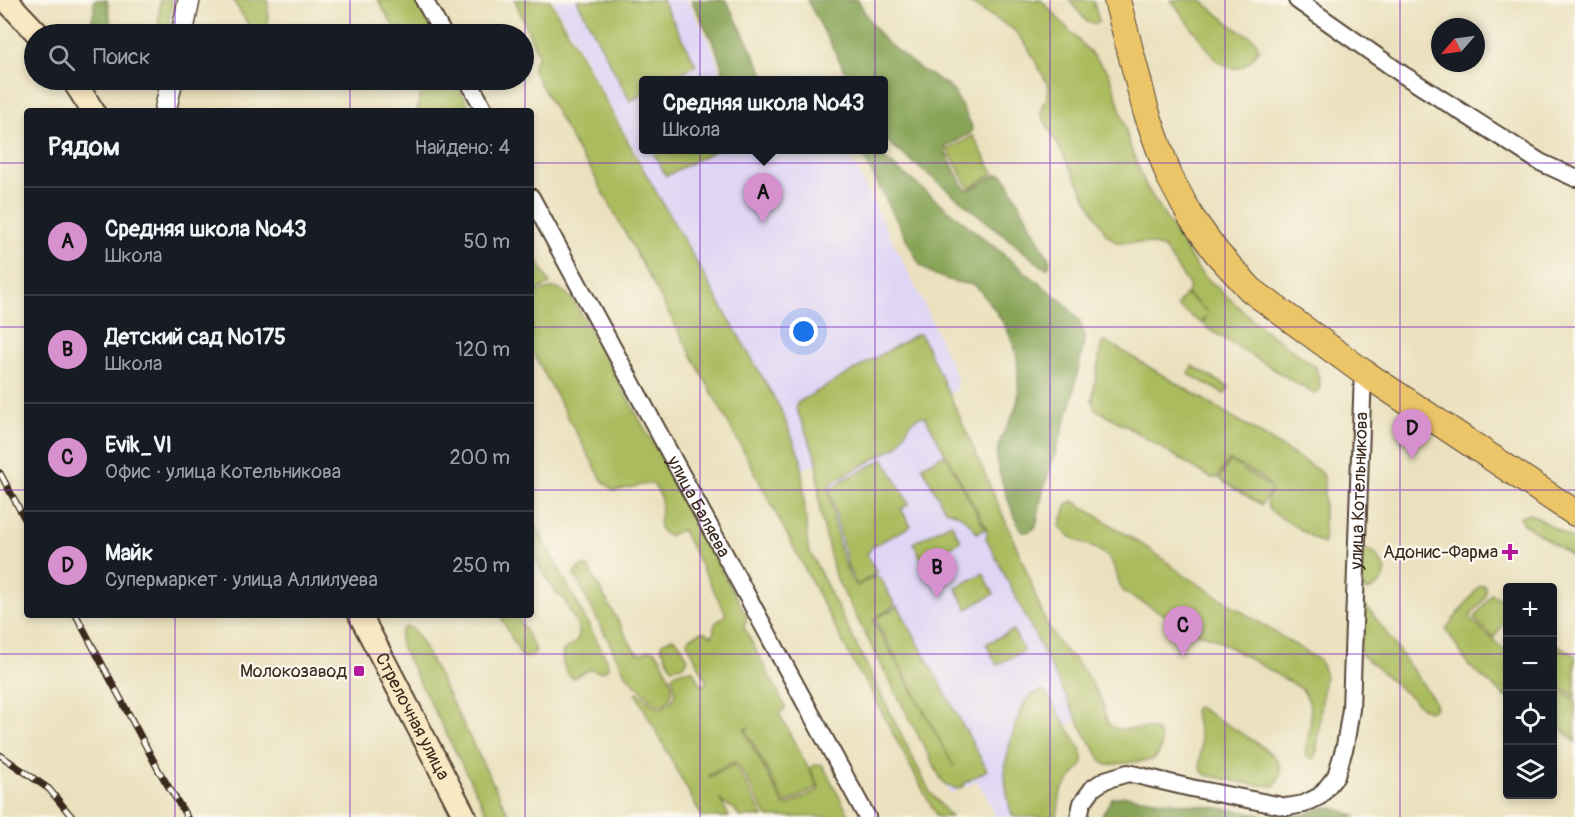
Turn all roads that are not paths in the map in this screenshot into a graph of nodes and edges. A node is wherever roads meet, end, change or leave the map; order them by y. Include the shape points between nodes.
1 (6, 0) edge
2 (189, 0) edge
3 (424, 0) edge
4 (1117, 0) edge
5 (1297, 0) edge
6 (29, 24) edge
7 (184, 24) edge
8 (437, 24) edge
9 (79, 90) edge
10 (170, 90) edge
11 (473, 90) edge
12 (91, 108) edge
13 (166, 108) edge
14 (483, 108) edge
15 (1575, 178) edge
16 (534, 203) edge
17 (1363, 372) junction
18 (1575, 513) edge
19 (362, 618) edge
20 (465, 817) edge
21 (867, 817) edge
22 (1079, 817) edge

1 - 6 main road
2 - 7 street
3 - 8 street
4 - 17 main road via 1154,135 1169,176 1191,217 1251,290
5 - 15 street via 1402,74 1540,162
9 - 12 main road
10 - 13 street
11 - 14 street
16 - 21 street, улица Баляева
17 - 18 main road
17 - 22 street, улица Котельникова via 1351,709 1336,776 1320,796 1287,807 1128,773 1093,788 1082,803
19 - 20 main road, Стрелочная улица

